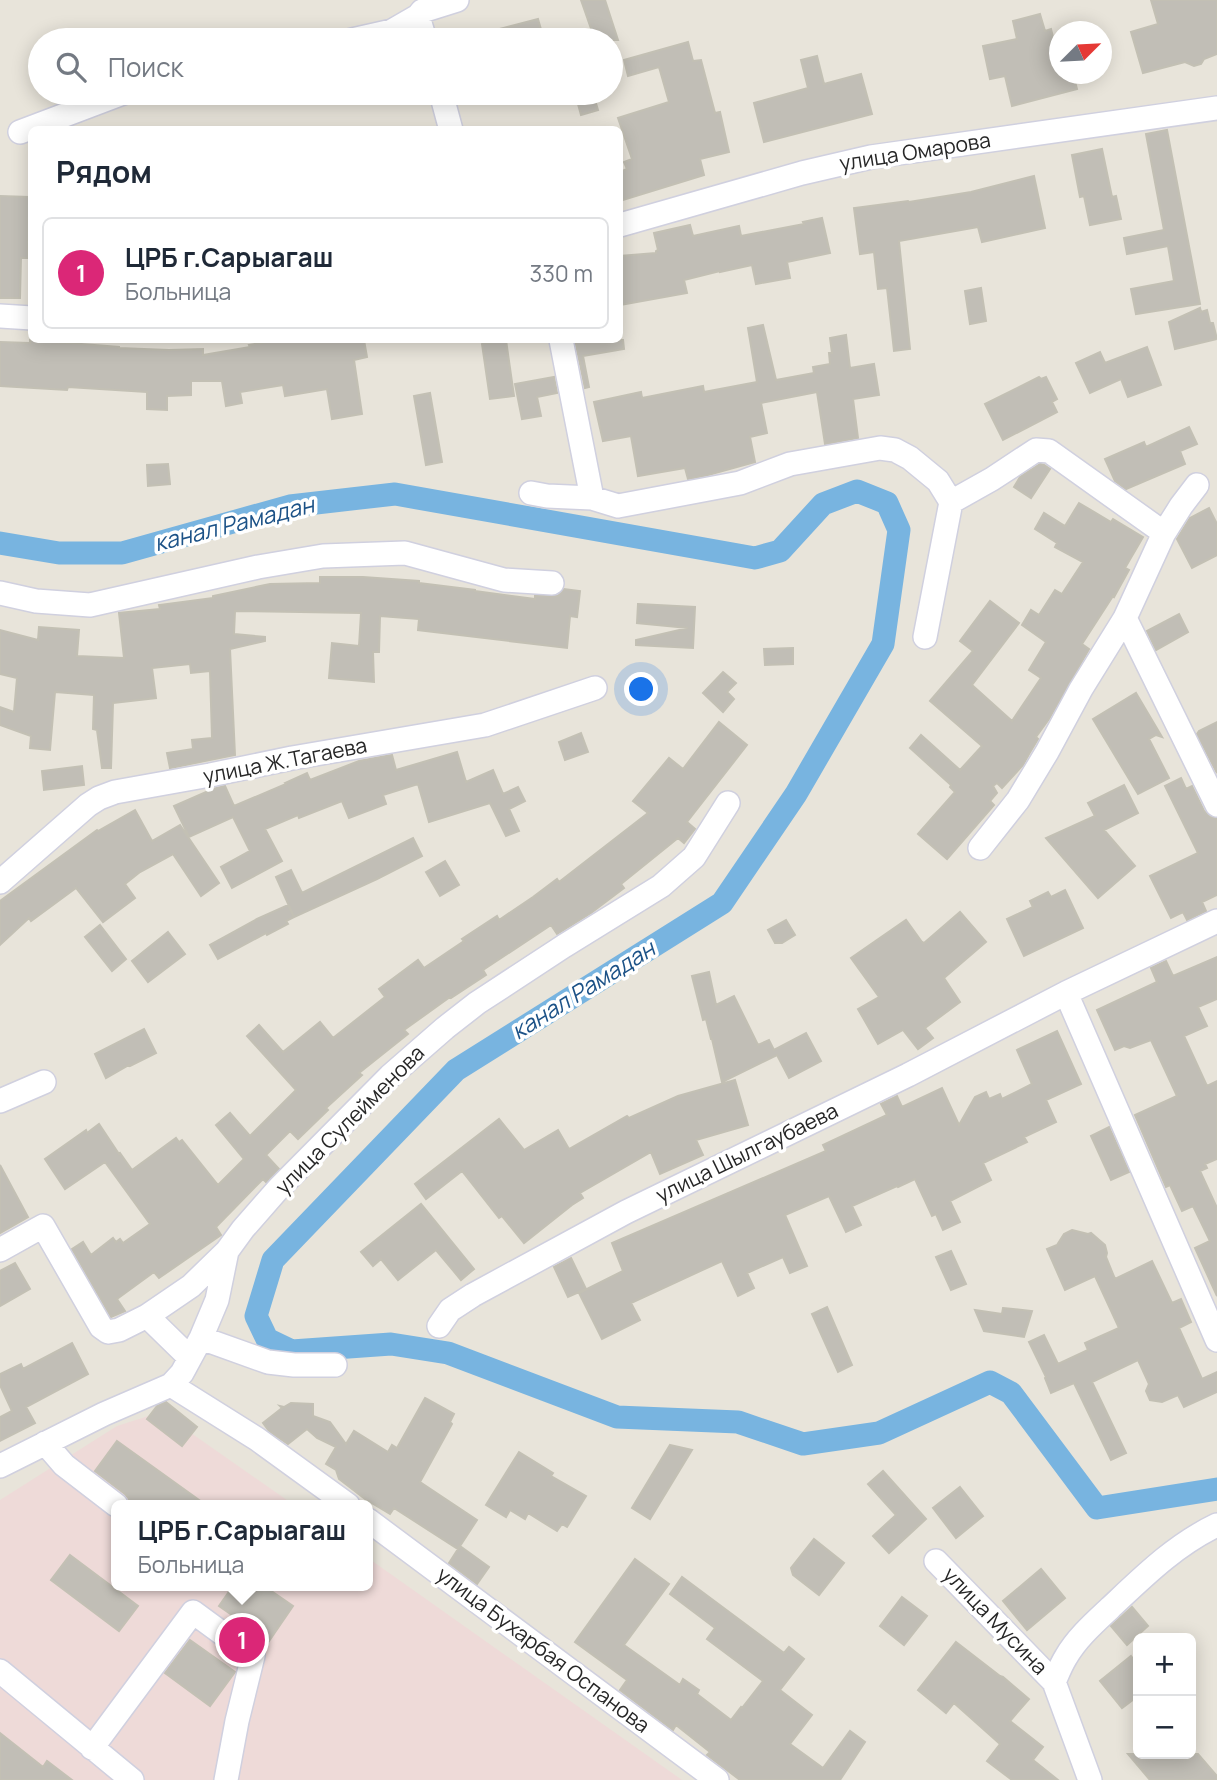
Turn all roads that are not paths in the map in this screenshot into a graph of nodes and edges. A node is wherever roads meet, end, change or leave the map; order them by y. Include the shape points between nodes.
1 (457, 0) edge
2 (418, 16) junction
3 (397, 28) edge
4 (422, 28) edge
5 (91, 105) edge
6 (445, 105) edge
7 (1217, 108) edge
8 (36, 126) edge
9 (451, 126) edge
10 (28, 129) edge
11 (20, 132) dead end
12 (623, 224) edge
13 (0, 317) edge
14 (28, 318) edge
15 (562, 343) edge
16 (1197, 485) dead end
17 (530, 493) dead end
18 (592, 498) junction
19 (951, 502) junction
20 (1164, 533) junction
21 (552, 583) dead end
22 (0, 593) edge
23 (1125, 618) junction
24 (925, 637) dead end
25 (595, 688) dead end
26 (728, 803) dead end
27 (1217, 805) edge
28 (980, 848) dead end
29 (0, 883) edge
30 (1217, 921) edge
31 (1066, 993) junction
32 (44, 1082) dead end
33 (0, 1101) edge
34 (0, 1251) edge
35 (227, 1251) junction
36 (147, 1316) junction
37 (439, 1326) dead end
38 (1217, 1340) edge
39 (196, 1348) junction
40 (335, 1365) dead end
41 (171, 1385) junction
42 (46, 1444) junction
43 (0, 1466) edge
44 (341, 1500) edge
45 (111, 1501) edge
46 (373, 1524) edge
47 (1217, 1525) edge
48 (936, 1561) dead end
49 (0, 1671) edge
50 (1054, 1682) junction
51 (92, 1748) junction
52 (132, 1780) edge
53 (226, 1780) edge
54 (717, 1780) edge
55 (1090, 1780) edge

1 - 2 street
2 - 3 street
2 - 4 street
5 - 8 street
6 - 9 street
7 - 12 street, улица Омарова via 871,157
10 - 11 street
13 - 14 street
15 - 18 street
16 - 20 street
17 - 18 street
18 - 19 street via 618,506 740,483 790,464 880,448 911,457 938,481
19 - 20 street via 1036,450 1049,450
19 - 24 street
20 - 23 street
21 - 22 street via 504,580 405,553 323,556 90,605
23 - 27 street
23 - 28 street via 1018,800
25 - 29 street, улица Ж.Тагаева via 485,725 115,792 88,806
26 - 35 street, улица Сулейменова via 694,857 661,886 477,1003 390,1076 279,1188
30 - 31 street, улица Шылгаубаева
31 - 37 street, улица Шылгаубаева via 626,1212 473,1295 450,1310
31 - 38 street
32 - 33 street
34 - 36 street, улица Сулейменова via 43,1226 101,1327 108,1332 119,1330
35 - 36 street, улица Сулейменова via 191,1286
35 - 39 street via 217,1300
36 - 39 street
39 - 40 street via 268,1362
39 - 41 street
41 - 42 street
41 - 44 street via 257,1438
42 - 43 street
42 - 45 street via 64,1465
46 - 54 street, улица Бухарбая Оспанова
47 - 50 street via 1164,1557 1082,1635
48 - 50 street, улица Мусина
49 - 51 street
50 - 55 street
51 - 52 street
51 - 53 street via 193,1612 253,1656

